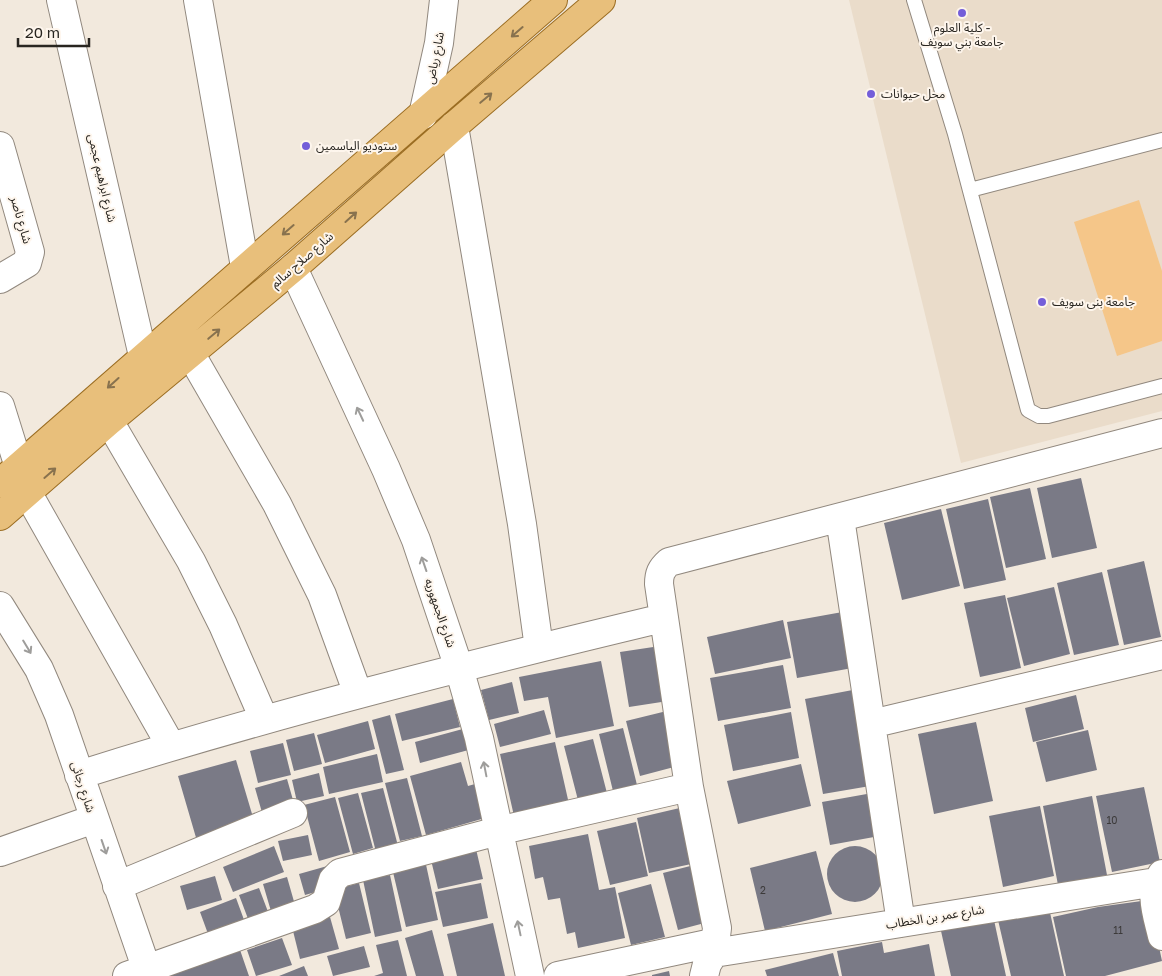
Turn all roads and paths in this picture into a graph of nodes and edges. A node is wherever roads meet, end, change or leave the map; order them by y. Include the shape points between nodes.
1 (61, 0) edge
2 (198, 0) edge
3 (444, 0) edge
4 (554, 0) edge
5 (601, 0) edge
6 (914, 0) edge
7 (422, 115) junction
8 (454, 126) junction
9 (1162, 140) edge
10 (0, 146) edge
11 (970, 190) junction
12 (245, 267) junction
13 (293, 268) junction
14 (0, 279) edge
15 (190, 353) junction
16 (143, 356) junction
17 (1162, 386) edge
18 (0, 406) edge
19 (109, 421) junction
20 (1162, 433) edge
21 (15, 481) edge
22 (0, 516) edge
23 (840, 518) junction
24 (0, 606) edge
25 (664, 618) junction
26 (539, 648) junction
27 (1162, 655) edge
28 (459, 668) junction
29 (358, 694) junction
30 (264, 719) junction
31 (871, 724) junction
32 (171, 746) junction
33 (79, 775) junction
34 (689, 787) junction
35 (293, 812) dead end
36 (94, 819) junction
37 (498, 831) junction
38 (0, 852) edge
39 (1159, 878) edge
40 (117, 886) junction
41 (901, 923) junction
42 (1162, 936) edge
43 (712, 957) edge
44 (141, 974) edge
45 (530, 976) edge
46 (558, 976) edge

1 - 16 street, شارع ابراهيم عجمى
2 - 12 street
3 - 7 street, شارع رياض via 439,42
4 -> 7 main road, شارع صلاح سالم
8 -> 5 main road, شارع صلاح سالم
6 - 11 lane
7 -> 12 main road, شارع صلاح سالم
13 -> 8 main road, شارع صلاح سالم
8 - 26 street via 522,524
9 - 11 lane
10 - 14 street, شارع ناصر via 30,252 27,264
11 - 17 lane via 1028,410 1048,416
12 - 16 main road, شارع صلاح سالم
15 -> 13 main road, شارع صلاح سالم
28 -> 13 street, شارع الجمهوريه via 416,540
15 - 19 main road, شارع صلاح سالم
15 - 29 street via 277,504 318,586
16 -> 21 main road, شارع صلاح سالم
18 - 21 street
21 -> 19 main road, شارع صلاح سالم
19 - 30 street via 191,561
20 - 23 street
21 - 22 main road, شارع صلاح سالم
21 - 32 street
23 - 25 street via 669,562 659,576
23 - 31 street
24 -> 33 street, شارع رجائى via 46,684
25 - 26 street
25 - 34 street
26 - 28 street
27 - 31 street
28 - 29 street
37 -> 28 street, شارع الجمهوريه via 479,738
29 - 30 street
30 - 32 street
31 - 41 street
32 - 33 street
33 - 36 street, شارع رجائى
34 - 37 street
34 - 43 street via 717,928
35 - 40 street
36 - 38 street
36 -> 40 street, شارع رجائى
37 - 44 street via 340,873 333,880 326,902 315,909
45 -> 37 street, شارع الجمهوريه
39 - 41 street, شارع عمر بن الخطاب
39 - 42 street via 1154,898
40 - 44 street, شارع رجائى
41 - 43 street, شارع عمر بن الخطاب
43 - 46 street, شارع عمر بن الخطاب

